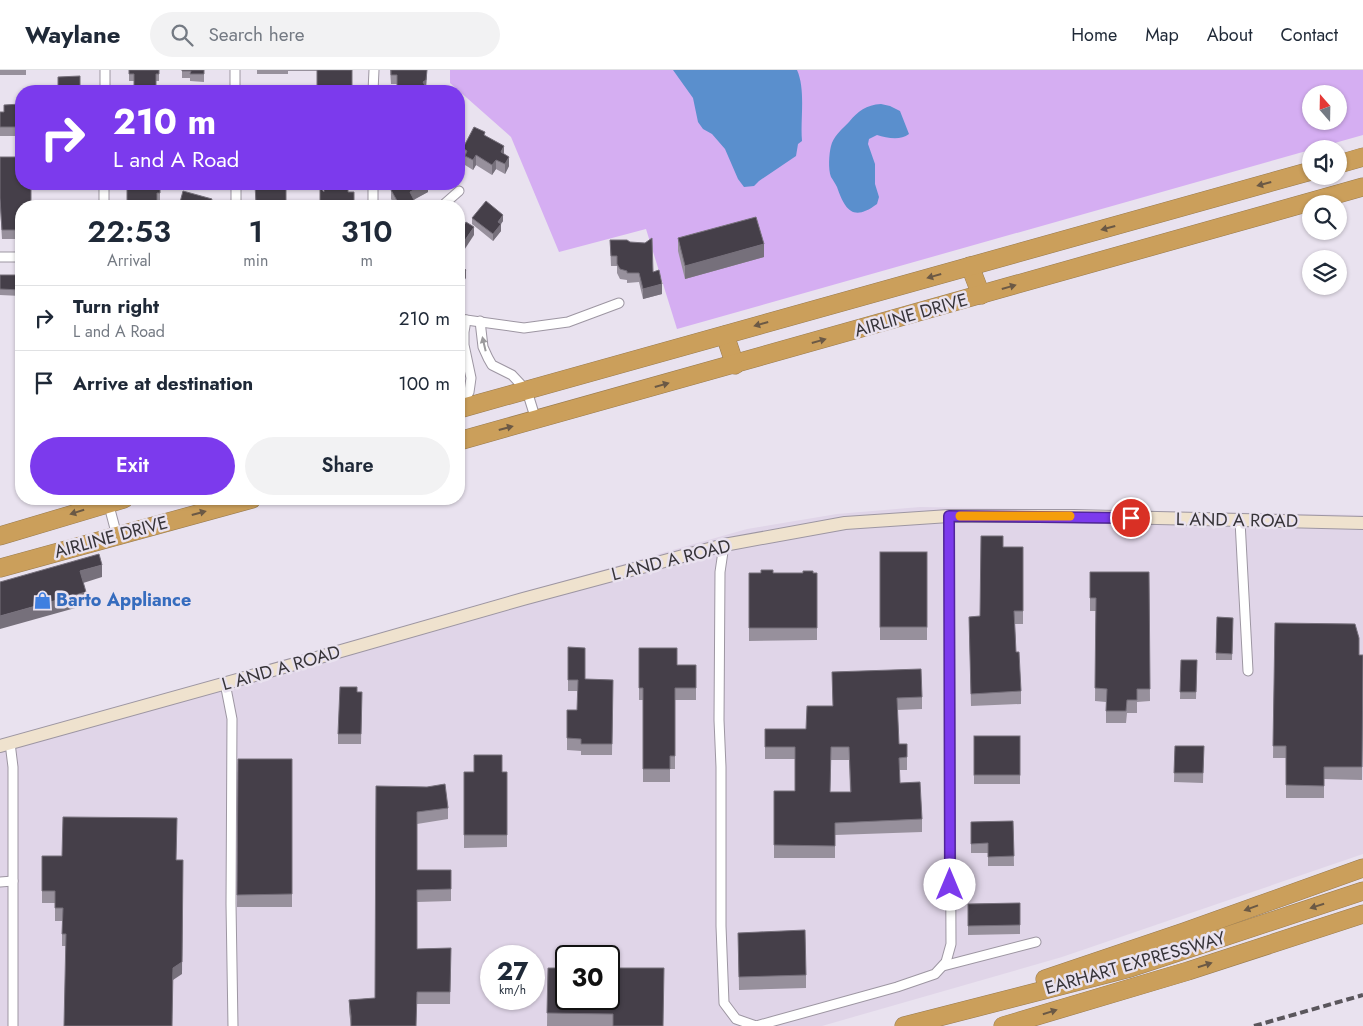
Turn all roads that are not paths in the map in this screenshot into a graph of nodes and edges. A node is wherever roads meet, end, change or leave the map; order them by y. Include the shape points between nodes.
1 (105, 70) edge
2 (235, 70) edge
3 (374, 70) edge
4 (105, 85) edge
5 (235, 85) edge
6 (374, 85) edge
7 (1363, 157) edge
8 (1347, 162) edge
9 (1302, 174) edge
10 (1363, 187) edge
11 (459, 191) dead end
12 (449, 200) edge
13 (0, 257) edge
14 (15, 257) edge
15 (970, 266) junction
16 (981, 295) junction
17 (619, 303) dead end
18 (465, 319) edge
19 (480, 321) junction
20 (725, 335) junction
21 (465, 350) edge
22 (735, 365) junction
23 (527, 390) junction
24 (465, 399) edge
25 (465, 407) edge
26 (536, 420) junction
27 (465, 440) edge
28 (97, 505) edge
29 (114, 505) edge
30 (230, 505) edge
31 (949, 516) junction
32 (1240, 520) junction
33 (1363, 523) edge
34 (0, 536) edge
35 (117, 536) junction
36 (724, 545) junction
37 (0, 568) edge
38 (1248, 671) dead end
39 (226, 683) junction
40 (5, 744) edge
41 (1363, 868) edge
42 (13, 881) junction
43 (0, 882) edge
44 (1363, 890) edge
45 (1363, 914) edge
46 (1036, 942) dead end
47 (942, 966) junction
48 (960, 1011) junction
49 (13, 1026) edge
50 (233, 1026) edge
51 (904, 1026) edge
52 (1003, 1026) edge

1 - 4 street
2 - 5 street
3 - 6 street
7 - 8 highway
9 -> 15 highway, AIRLINE DRIVE
16 -> 10 highway, AIRLINE DRIVE
11 - 12 street
13 - 14 street
15 - 16 highway
15 -> 20 highway, AIRLINE DRIVE
22 -> 16 highway, AIRLINE DRIVE
17 - 19 street via 568,322 524,328
18 - 19 street
23 -> 19 street via 512,376 492,365 483,347
20 - 22 highway
20 - 23 highway, AIRLINE DRIVE
21 - 24 street via 470,378
26 -> 22 highway, AIRLINE DRIVE
23 - 25 highway, AIRLINE DRIVE
23 - 26 street
27 -> 26 highway, AIRLINE DRIVE
28 -> 34 highway, AIRLINE DRIVE
29 - 35 street
35 -> 30 highway, AIRLINE DRIVE
31 - 32 street, L AND A ROAD
31 - 36 street, L AND A ROAD via 845,523
31 - 47 street via 951,944
32 - 33 street, L AND A ROAD
32 - 38 street
35 - 37 highway, AIRLINE DRIVE
36 - 39 street, L AND A ROAD
36 - 47 street via 720,572 719,720 725,1004 736,1019 756,1026 897,987 935,974
39 - 40 street, L AND A ROAD
39 - 50 street via 232,719
40 - 42 street via 13,767
41 -> 48 highway
42 - 43 street
42 - 49 street
44 -> 48 highway, EARHART EXPRESSWAY via 1130,968
52 -> 45 highway, EARHART EXPRESSWAY
46 - 47 street
48 - 51 highway, EARHART EXPRESSWAY

